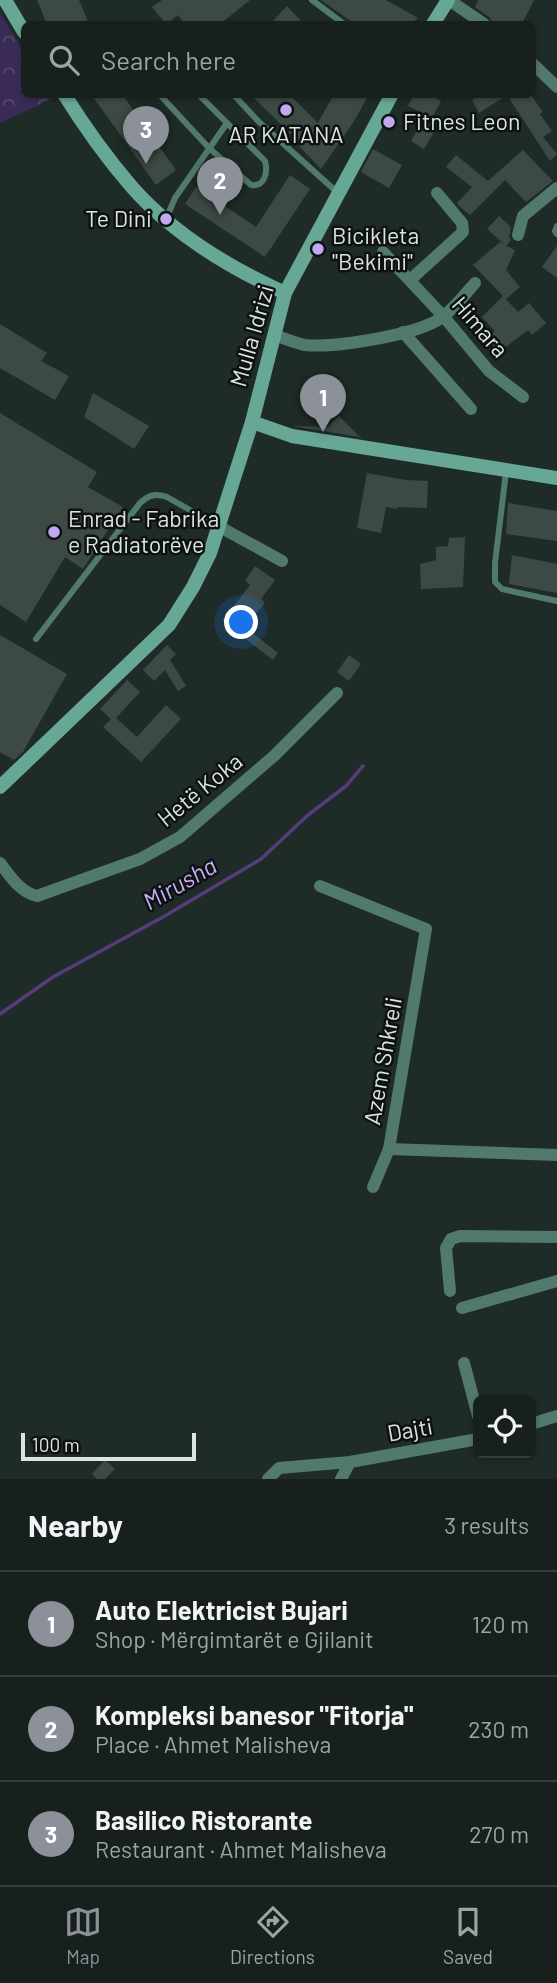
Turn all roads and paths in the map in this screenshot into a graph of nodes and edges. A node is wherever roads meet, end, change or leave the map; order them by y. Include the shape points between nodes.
1 (312, 0) edge
2 (449, 0) edge
3 (5, 1) edge
4 (340, 21) edge
5 (435, 21) edge
6 (480, 21) edge
7 (21, 27) edge
8 (536, 66) edge
9 (557, 87) edge
10 (67, 98) edge
11 (163, 98) edge
12 (202, 98) edge
13 (237, 98) edge
14 (390, 98) edge
15 (227, 123) junction
16 (209, 148) junction
17 (557, 188) edge
18 (338, 193) junction
19 (437, 193) dead end
20 (166, 219) junction
21 (557, 226) edge
22 (557, 234) edge
23 (518, 235) dead end
24 (383, 252) dead end
25 (410, 280) junction
26 (475, 283) dead end
27 (285, 293) junction
28 (444, 317) junction
29 (403, 332) junction
30 (274, 335) junction
31 (523, 397) dead end
32 (471, 409) dead end
33 (252, 422) junction
34 (501, 469) junction
35 (557, 478) edge
36 (218, 526) junction
37 (282, 561) dead end
38 (557, 601) edge
39 (36, 639) dead end
40 (337, 693) dead end
41 (0, 788) edge
42 (0, 863) edge
43 (320, 886) dead end
44 (389, 1149) junction
45 (557, 1155) edge
46 (373, 1187) dead end
47 (557, 1237) edge
48 (557, 1280) edge
49 (450, 1291) dead end
50 (462, 1308) dead end
51 (464, 1363) dead end
52 (473, 1397) edge
53 (557, 1416) edge
54 (536, 1422) edge
55 (473, 1440) edge
56 (350, 1462) junction
57 (268, 1479) edge
58 (341, 1479) edge

1 - 4 lane
2 - 5 street
2 - 6 street
3 - 7 street
8 - 9 street
10 - 20 street via 132,188
11 - 16 lane
12 - 15 lane
13 - 18 lane
14 - 18 street, Mulla Idrizi
15 - 16 lane
15 - 16 lane via 265,161 267,174 260,184 251,185
16 - 20 lane
17 - 23 street via 523,216
18 - 27 street, Mulla Idrizi
19 - 25 street via 462,223 463,232
20 - 27 street via 223,259
21 - 22 lane
24 - 25 street, Himara
25 - 28 street, Himara
26 - 28 street
27 - 30 street, Mulla Idrizi
28 - 29 street
28 - 31 street, Himara via 489,371
29 - 30 street via 319,346
29 - 32 street
30 - 33 street, Mulla Idrizi
33 - 34 street via 292,436
33 - 36 street, Mulla Idrizi
34 - 35 street
34 - 38 lane via 496,584
36 - 37 street
36 - 39 lane via 167,497 148,496
36 - 41 street, Mulla Idrizi via 199,576 169,625
40 - 42 street, Hetë Koka via 211,811 180,837 140,859 37,895 28,894
43 - 44 street, Azem Shkreli via 426,929
44 - 45 street, Azem Shkreli
44 - 46 street
47 - 49 street via 453,1238 446,1248
48 - 50 street
51 - 52 street
53 - 54 street
55 - 56 street, Dajti
56 - 57 street, Dajti via 279,1468
56 - 58 street

